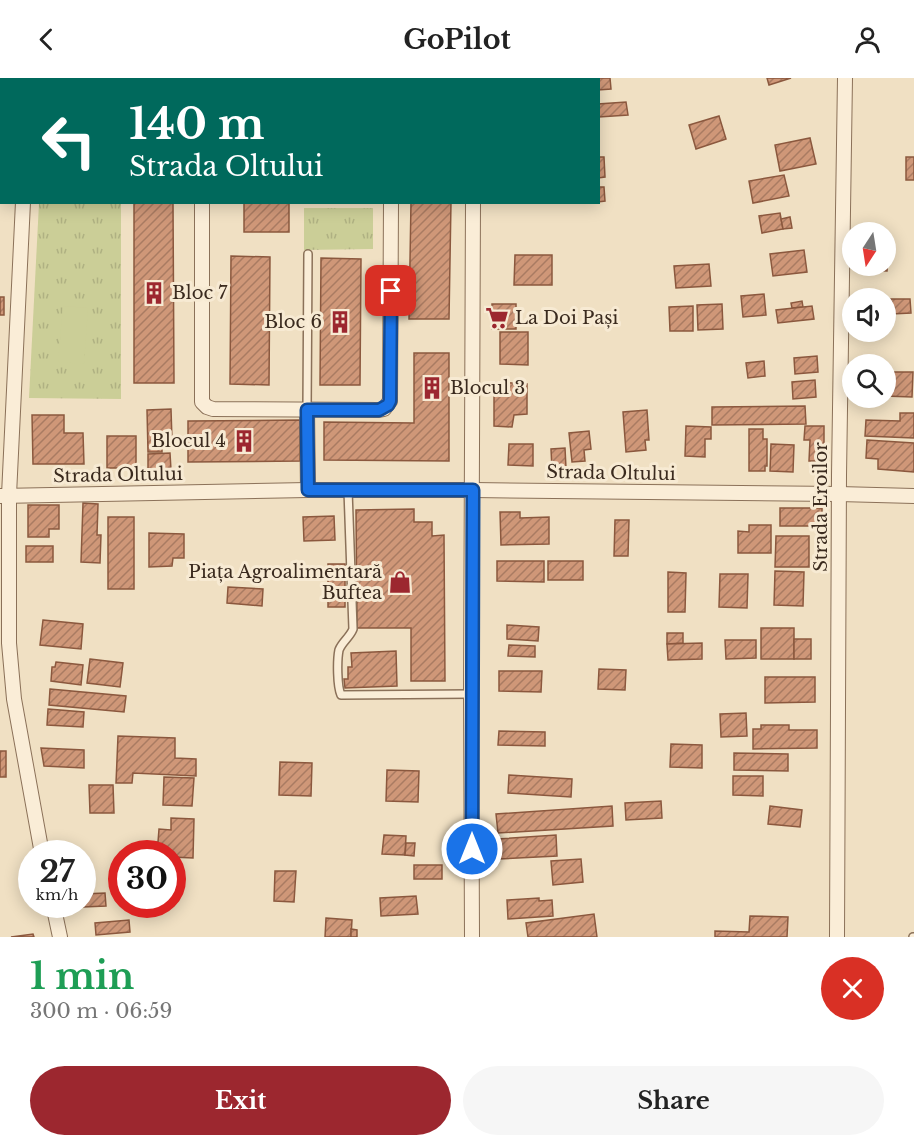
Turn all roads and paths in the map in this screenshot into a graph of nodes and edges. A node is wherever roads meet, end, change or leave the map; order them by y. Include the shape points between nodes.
1 (844, 78) edge
2 (22, 204) edge
3 (202, 204) edge
4 (391, 204) edge
5 (473, 204) edge
6 (308, 254) dead end
7 (307, 410) junction
8 (308, 490) junction
9 (348, 490) junction
10 (473, 490) junction
11 (839, 494) junction
12 (4, 496) edge
13 (914, 496) edge
14 (471, 694) junction
15 (40, 840) edge
16 (56, 918) edge
17 (60, 937) edge
18 (472, 937) edge
19 (837, 937) edge

1 - 11 street, Strada Eroilor
2 - 12 street
3 - 7 street via 202,402 213,409
4 - 7 street via 390,401 379,410
5 - 10 street
6 - 7 lane
7 - 8 street
8 - 9 street, Strada Oltului
8 - 12 street, Strada Oltului
9 - 10 street, Strada Oltului
9 - 14 lane via 353,629 339,649 341,695
10 - 11 street, Strada Oltului
10 - 14 street
11 - 13 street, Strada Oltului
11 - 19 street, Strada Eroilor
12 - 15 street via 11,673
14 - 18 street
16 - 17 street

